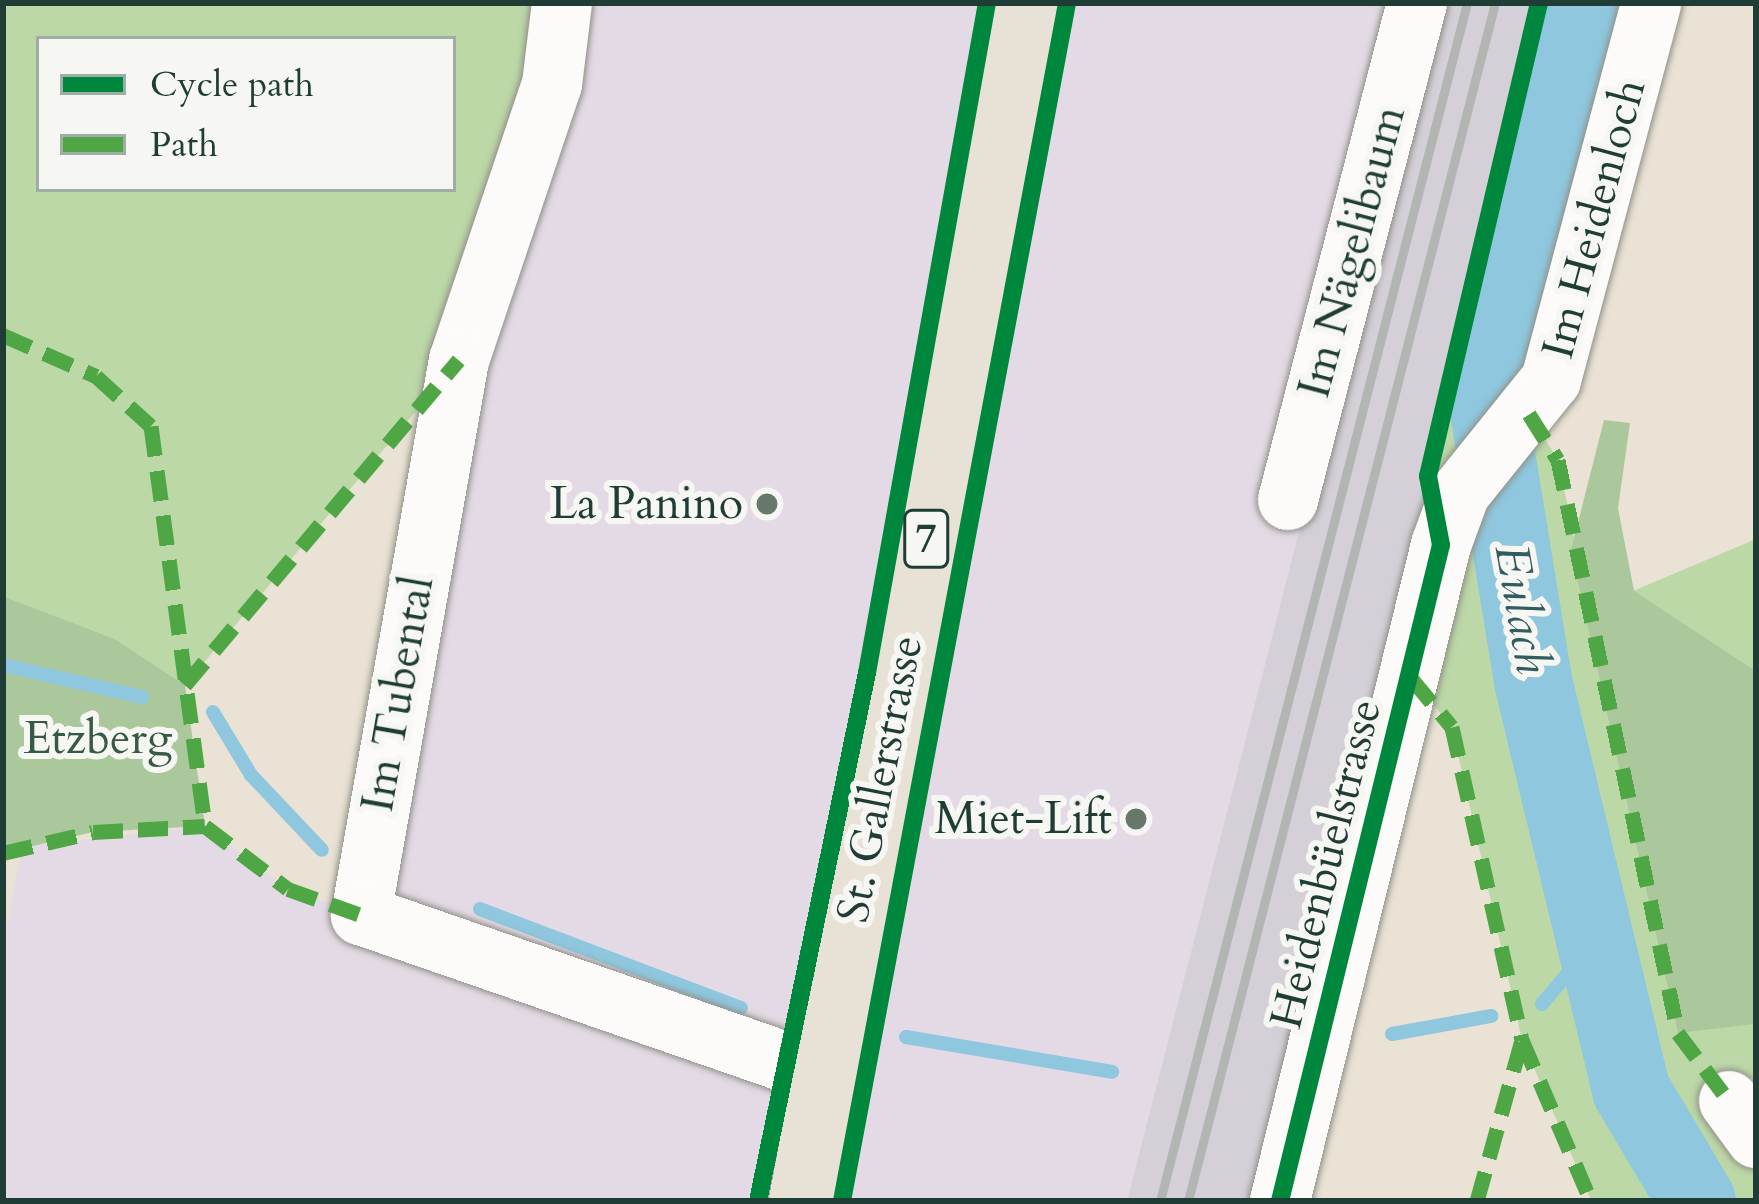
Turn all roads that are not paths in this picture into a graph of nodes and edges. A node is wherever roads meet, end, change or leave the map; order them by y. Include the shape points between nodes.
1 (562, 3) edge
2 (1026, 3) edge
3 (1417, 3) edge
4 (1651, 3) edge
5 (1288, 500) dead end
6 (1450, 519) joint
7 (823, 1075) junction
8 (802, 1201) edge
9 (1280, 1201) edge

1 - 7 street, Im Tubental via 552,84 459,361 361,915
2 - 7 main road, St. Gallerstrasse / 7
3 - 5 street, Im Nägelibaum
4 - 6 street, Im Heidenloch via 1564,345 1529,414
6 - 9 street, Heidenbüelstrasse
7 - 8 main road, St. Gallerstrasse / 7

